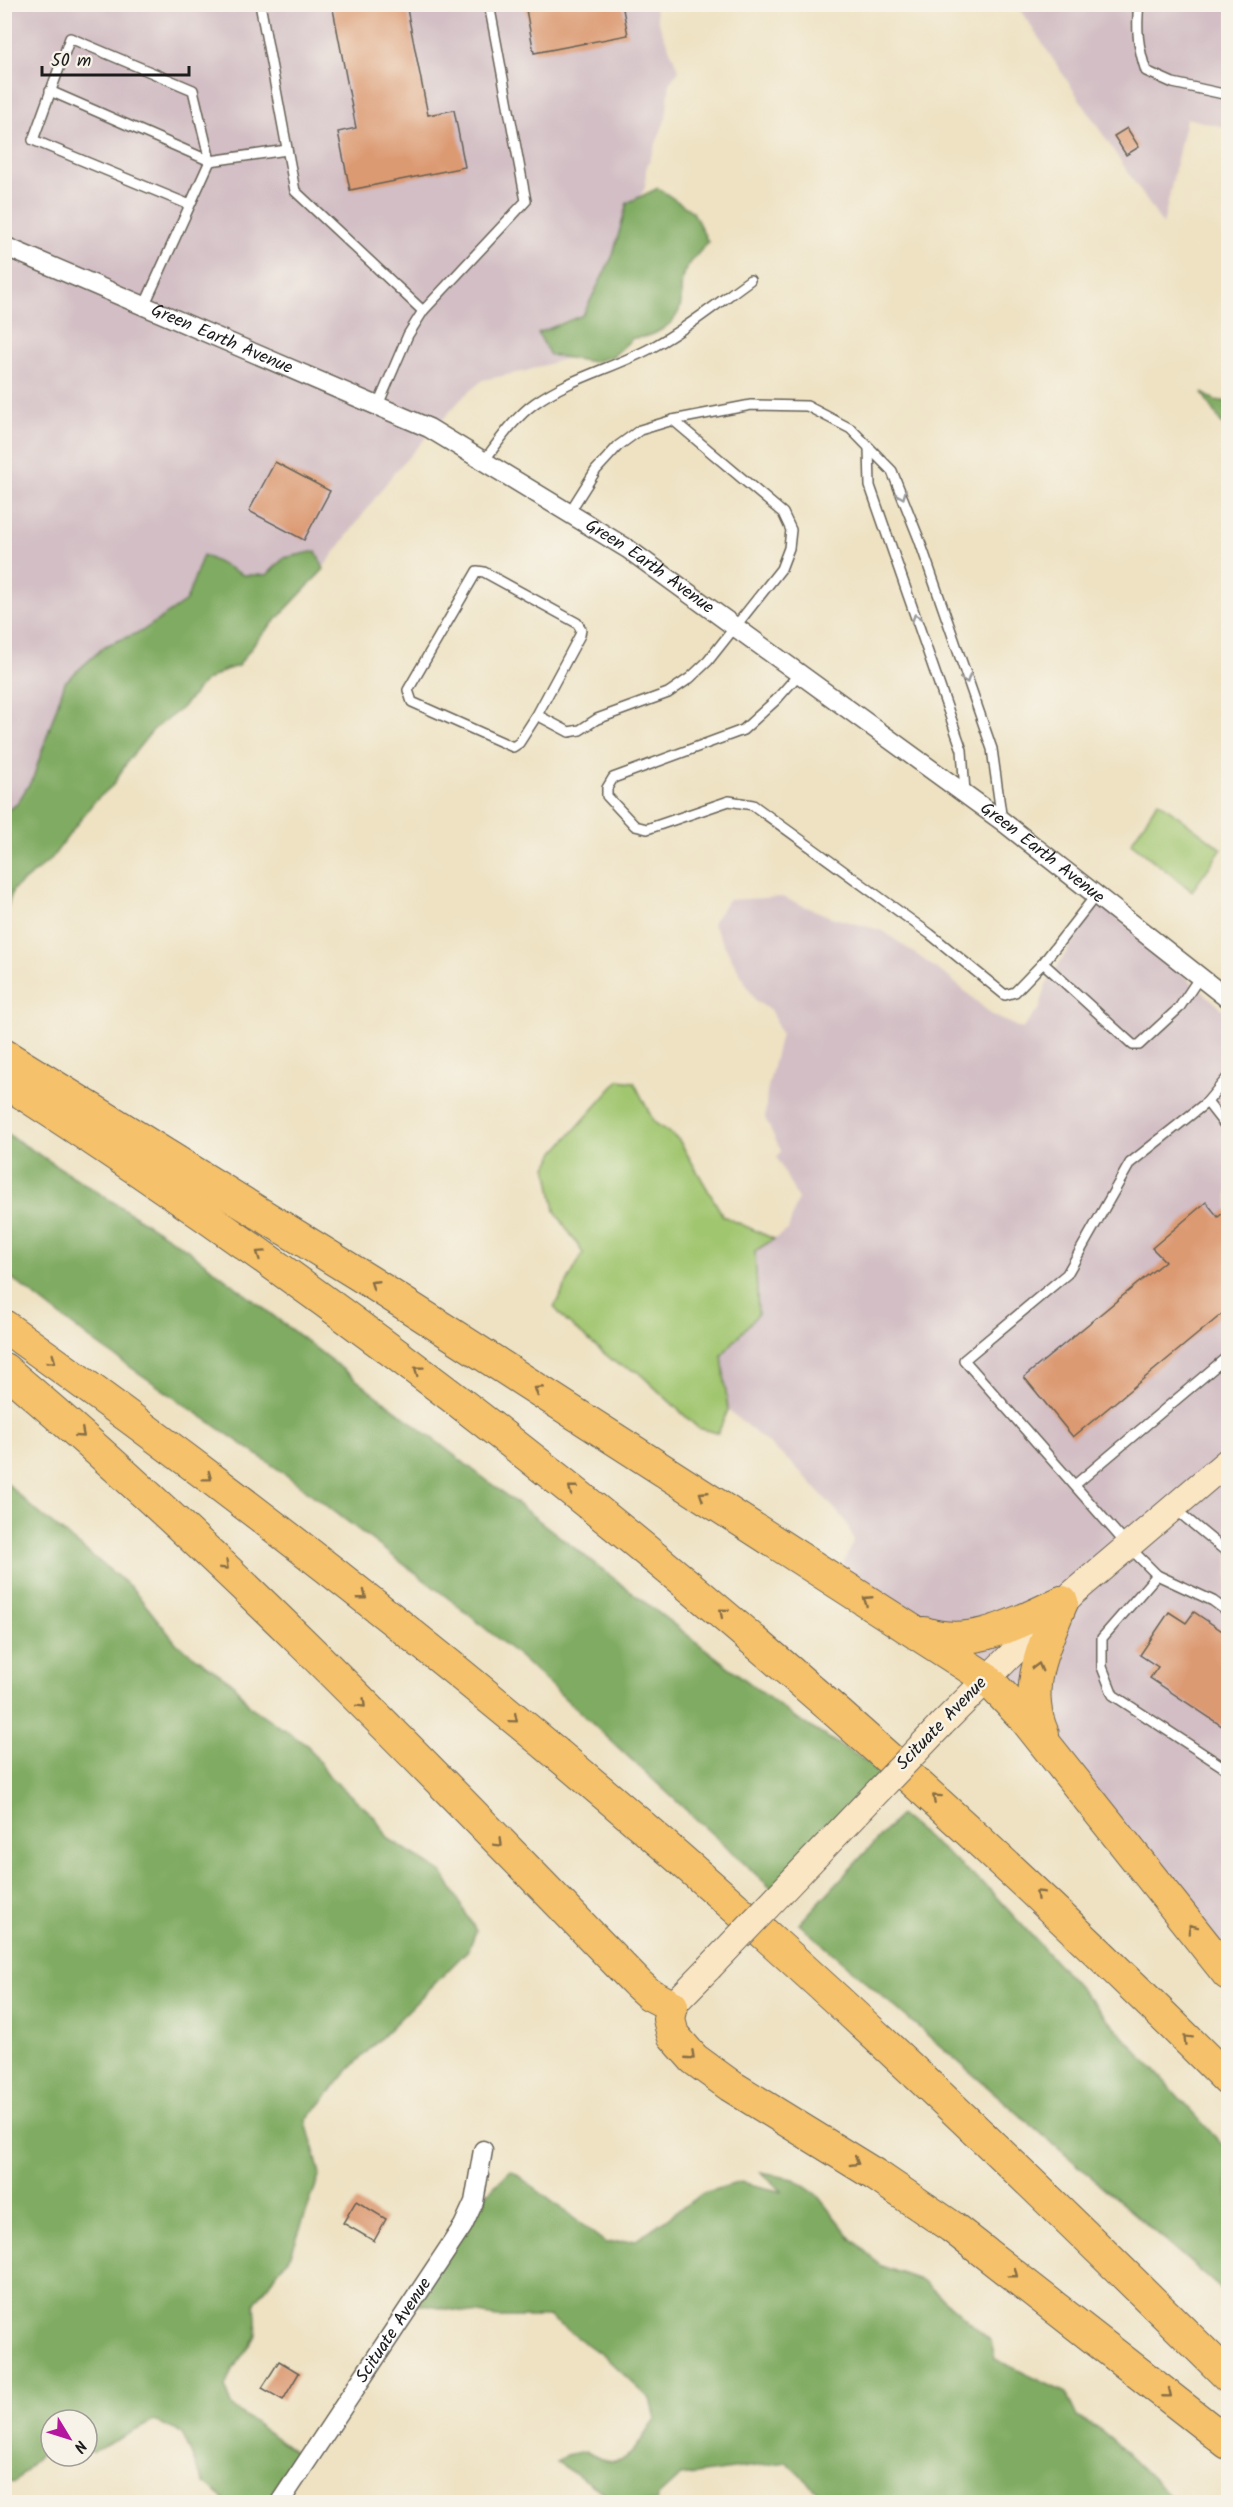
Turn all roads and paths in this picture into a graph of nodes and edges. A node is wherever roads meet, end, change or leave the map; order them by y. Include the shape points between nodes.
1 (260, 4) edge
2 (489, 4) edge
3 (1139, 4) edge
4 (50, 91) junction
5 (1228, 95) edge
6 (288, 150) junction
7 (210, 161) junction
8 (190, 205) junction
9 (4, 246) edge
10 (750, 280) dead end
11 (145, 304) junction
12 (423, 311) junction
13 (378, 405) junction
14 (673, 420) junction
15 (869, 448) junction
16 (484, 461) junction
17 (569, 513) junction
18 (734, 627) junction
19 (799, 674) junction
20 (537, 715) junction
21 (965, 795) junction
22 (1002, 821) junction
23 (1096, 895) junction
24 (1043, 963) junction
25 (1201, 975) junction
26 (1228, 999) edge
27 (4, 1055) edge
28 (1228, 1077) edge
29 (4, 1080) edge
30 (1207, 1102) junction
31 (1228, 1128) edge
32 (4, 1326) edge
33 (1228, 1356) edge
34 (4, 1369) edge
35 (1228, 1461) edge
36 (1076, 1484) junction
37 (1172, 1507) junction
38 (1127, 1545) junction
39 (1228, 1553) edge
40 (1157, 1575) junction
41 (1062, 1602) junction
42 (1228, 1612) edge
43 (904, 1623) junction
44 (986, 1678) junction
45 (1059, 1761) junction
46 (1228, 1770) edge
47 (1228, 1974) edge
48 (672, 2006) junction
49 (1228, 2080) edge
50 (483, 2150) dead end
51 (1228, 2376) edge
52 (1228, 2444) edge
53 (280, 2502) edge

1 - 6 lane
2 - 12 lane via 526,201
3 - 5 lane via 1138,48 1146,70 1173,83
4 - 7 lane
4 - 7 lane via 70,38 193,90
4 - 8 lane via 33,140
6 - 7 lane
6 - 12 lane via 295,191
7 - 8 lane
8 - 11 lane
9 - 11 street, Green Earth Avenue
10 - 16 lane via 654,346 535,403 508,429
11 - 13 street, Green Earth Avenue
12 - 13 lane via 408,335
13 - 16 street, Green Earth Avenue via 429,428
14 - 15 lane via 751,405 807,406 851,429
14 - 17 lane via 640,430 618,446 596,470
14 - 18 lane via 783,513 791,530 781,568
21 -> 15 lane via 962,750 870,486
15 -> 22 lane via 892,471 919,538 992,749
16 - 17 street, Green Earth Avenue
17 - 18 street, Green Earth Avenue via 628,549
18 - 19 street, Green Earth Avenue
18 - 20 lane via 708,661 668,693 569,732
19 - 21 street, Green Earth Avenue
19 - 24 lane via 743,730 613,778 607,796 635,826 647,828 729,801 753,805 930,934 1005,994 1015,992
20 - 20 lane via 581,629 577,623 477,571 408,690 408,697 513,747
21 - 22 street, Green Earth Avenue
22 - 23 street, Green Earth Avenue
23 - 24 lane
23 - 25 street, Green Earth Avenue
24 - 25 lane via 1133,1045 1139,1046 1179,1008
25 - 26 street, Green Earth Avenue
43 -> 27 highway via 369,1281
28 - 30 lane
49 -> 29 highway via 979,1838 830,1704 659,1559 493,1426 313,1292 151,1177
30 - 31 lane
30 - 36 lane via 1130,1163 1067,1274 964,1360
32 -> 51 highway via 326,1566 614,1802 890,2049
33 - 36 lane
34 -> 48 highway via 207,1549 638,1984
35 - 37 main road, Scituate Avenue
36 - 38 lane
37 - 38 main road, Scituate Avenue
37 - 39 lane
38 - 40 lane
38 - 41 main road, Scituate Avenue
40 - 42 lane
40 - 46 lane via 1102,1638 1102,1667 1113,1695
41 - 43 highway via 972,1638 937,1637
41 - 44 main road, Scituate Avenue
45 -> 41 highway via 1039,1725 1033,1693 1037,1666
43 - 44 highway
44 - 45 highway
44 - 48 main road, Scituate Avenue, bridge
47 -> 45 highway
48 -> 52 highway via 669,2019 673,2035 694,2059 934,2214
50 - 53 street, Scituate Avenue via 478,2184 464,2226

